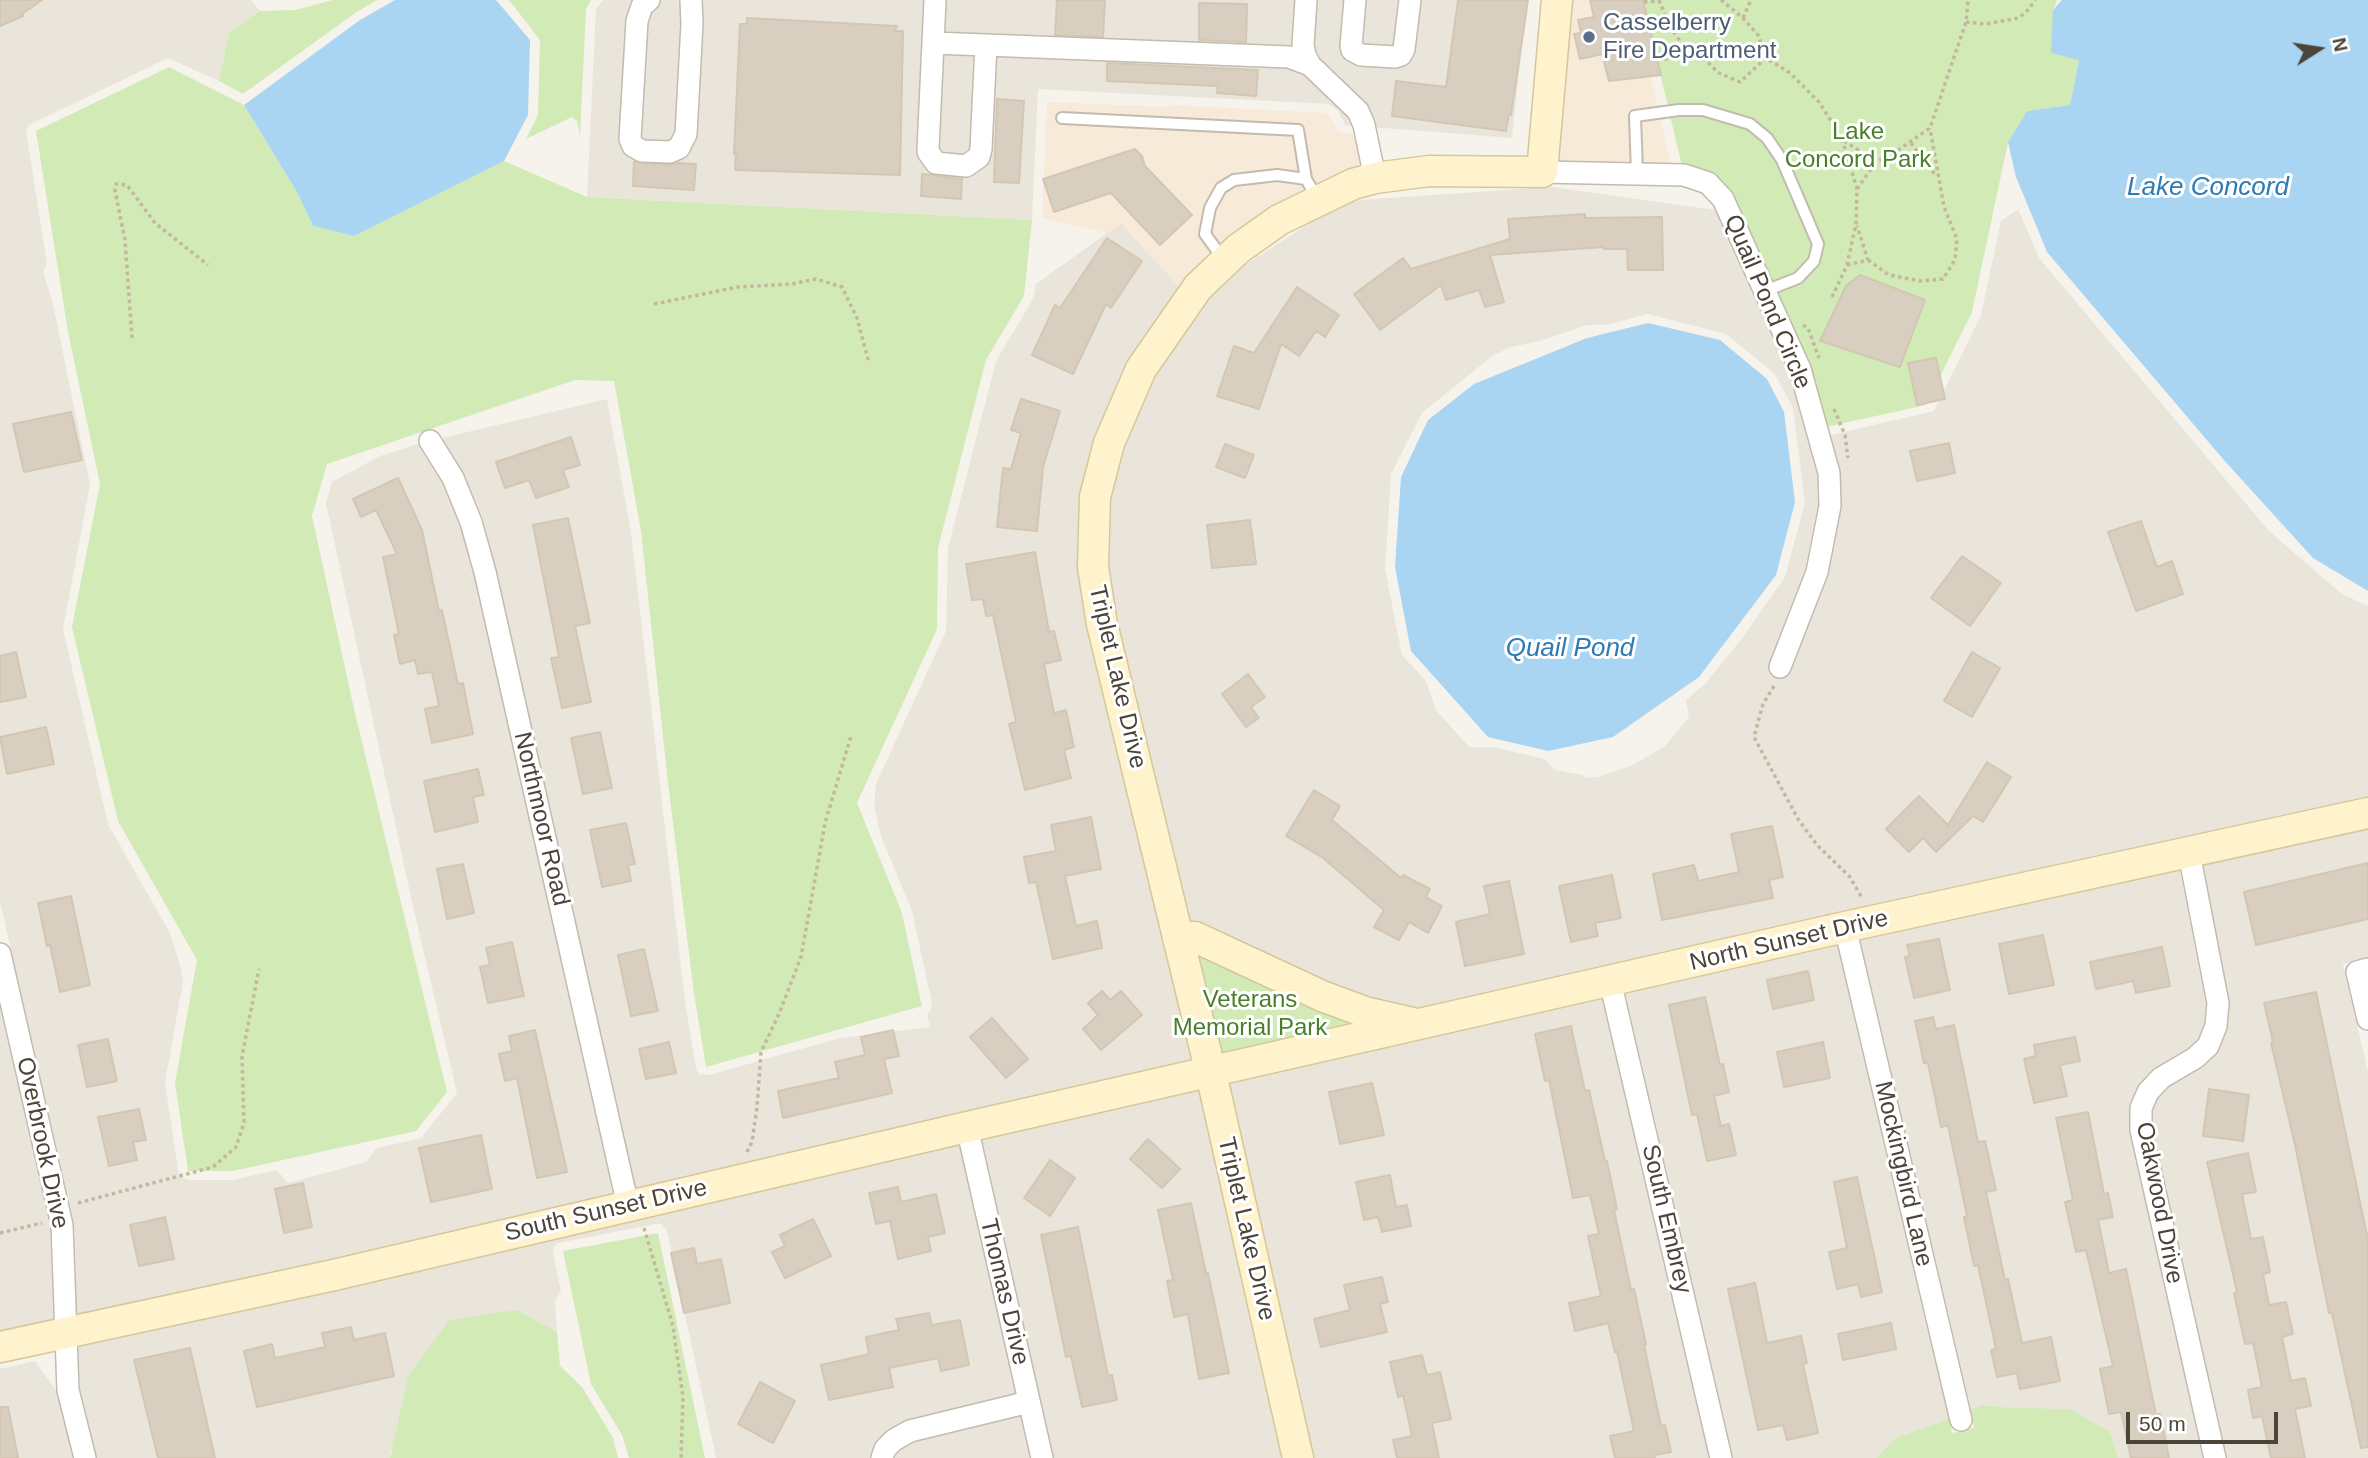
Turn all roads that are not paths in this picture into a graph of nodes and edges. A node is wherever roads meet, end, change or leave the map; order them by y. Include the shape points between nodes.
1 (649, 0) edge
2 (691, 0) edge
3 (935, 0) edge
4 (1306, 0) edge
5 (1355, 0) edge
6 (1410, 0) edge
7 (1541, 0) edge
8 (1558, 0) edge
9 (933, 43) junction
10 (986, 45) junction
11 (1310, 65) junction
12 (1062, 118) dead end
13 (1533, 171) junction
14 (1637, 173) junction
15 (1375, 178) junction
16 (1312, 190) junction
17 (1225, 261) junction
18 (1765, 291) junction
19 (430, 440) dead end
20 (1779, 674) road end
21 (2368, 813) edge
22 (2189, 853) junction
23 (1845, 927) junction
24 (1178, 938) junction
25 (0, 954) edge
26 (2362, 970) edge
27 (1610, 981) junction
28 (2368, 1019) edge
29 (1420, 1024) junction
30 (1211, 1073) junction
31 (967, 1126) junction
32 (636, 1214) junction
33 (66, 1332) junction
34 (0, 1347) edge
35 (1030, 1402) junction
36 (1961, 1420) dead end
37 (85, 1458) edge
38 (882, 1458) edge
39 (1042, 1458) edge
40 (1298, 1458) edge
41 (1721, 1458) edge
42 (2215, 1458) edge

1 - 2 street via 638,15 630,139 642,150 670,152 679,148 686,134
3 - 9 street
4 - 11 street via 1303,48
5 - 6 street via 1352,50 1395,57 1404,49
7 - 13 street
8 - 13 street
9 - 10 street
9 - 10 street via 929,155 940,165 963,166 980,154
10 - 11 street via 1289,57
11 - 15 street via 1358,111
12 - 16 lane via 1298,130
13 - 14 street, Quail Pond Circle
13 - 15 street, Triplet Lake Drive via 1429,171
14 - 18 street, Quail Pond Circle via 1684,175 1708,183 1723,199
14 - 18 lane via 1635,116 1703,110 1750,124 1767,138 1783,160 1818,244 1814,261 1798,278
15 - 16 street, Triplet Lake Drive
16 - 17 street, Triplet Lake Drive
16 - 17 lane via 1277,175 1234,180 1221,188 1210,208 1205,234
17 - 24 street, Triplet Lake Drive via 1198,287 1141,369 1109,443 1096,497 1093,567 1102,624
18 - 20 street, Quail Pond Circle via 1800,369 1829,473 1830,506 1817,572
19 - 32 street, Northmoor Road via 453,478 485,572
21 - 22 street, North Sunset Drive
22 - 23 street, North Sunset Drive
22 - 42 street, Oakwood Drive via 2217,1003 2216,1026 2208,1046 2148,1092 2141,1108 2141,1130
23 - 27 street, North Sunset Drive
23 - 36 street, Mockingbird Lane
24 - 29 street via 1195,937 1354,1008
24 - 30 street, Triplet Lake Drive
25 - 33 street, Overbrook Drive via 62,1225
26 - 28 street
27 - 29 street, North Sunset Drive
27 - 41 street, South Embrey
29 - 30 street, North Sunset Drive
30 - 31 street, South Sunset Drive
30 - 40 street, Triplet Lake Drive
31 - 32 street, South Sunset Drive
31 - 35 street, Thomas Drive
32 - 33 street, South Sunset Drive
33 - 34 street, South Sunset Drive
33 - 37 street, Overbrook Drive via 68,1390
35 - 38 street via 909,1431 894,1440
35 - 39 street, Thomas Drive

